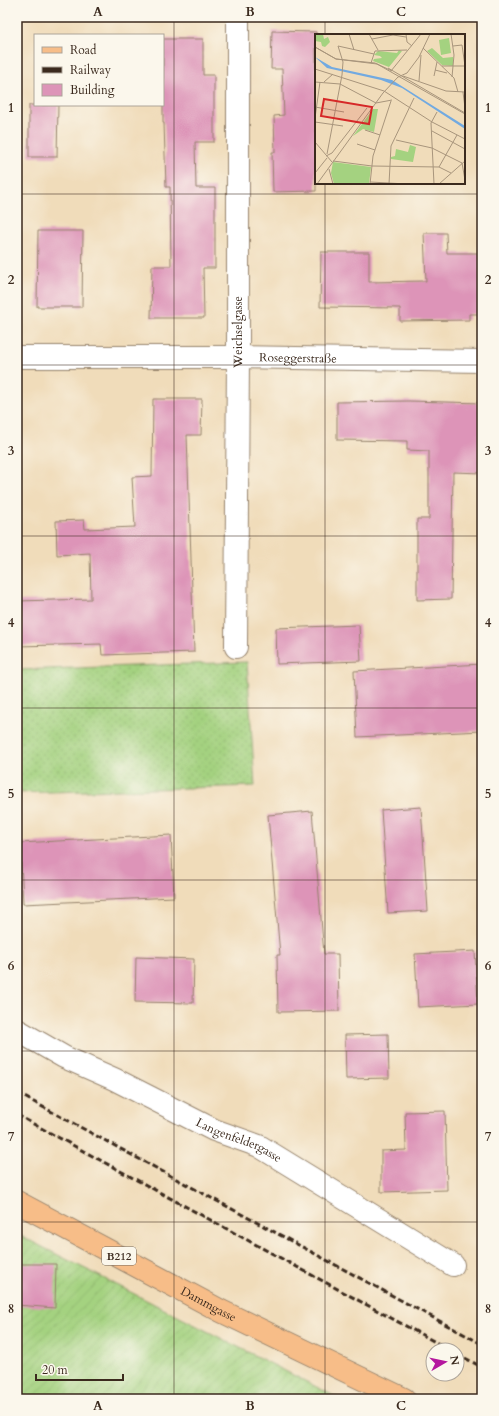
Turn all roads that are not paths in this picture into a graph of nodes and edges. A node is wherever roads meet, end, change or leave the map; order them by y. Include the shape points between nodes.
1 (238, 17) edge
2 (17, 357) edge
3 (238, 357) junction
4 (482, 361) edge
5 (236, 647) dead end
6 (17, 1030) edge
7 (17, 1202) edge
8 (453, 1265) dead end
9 (404, 1399) edge

1 - 3 street, Weichselgasse
2 - 3 street, Roseggerstraße
3 - 4 street, Roseggerstraße
3 - 5 street, Weichselgasse
6 - 8 street, Langenfeldergasse via 64,1057 114,1079 214,1130 259,1146
7 - 9 main road, Dammgasse / B212 via 221,1311

